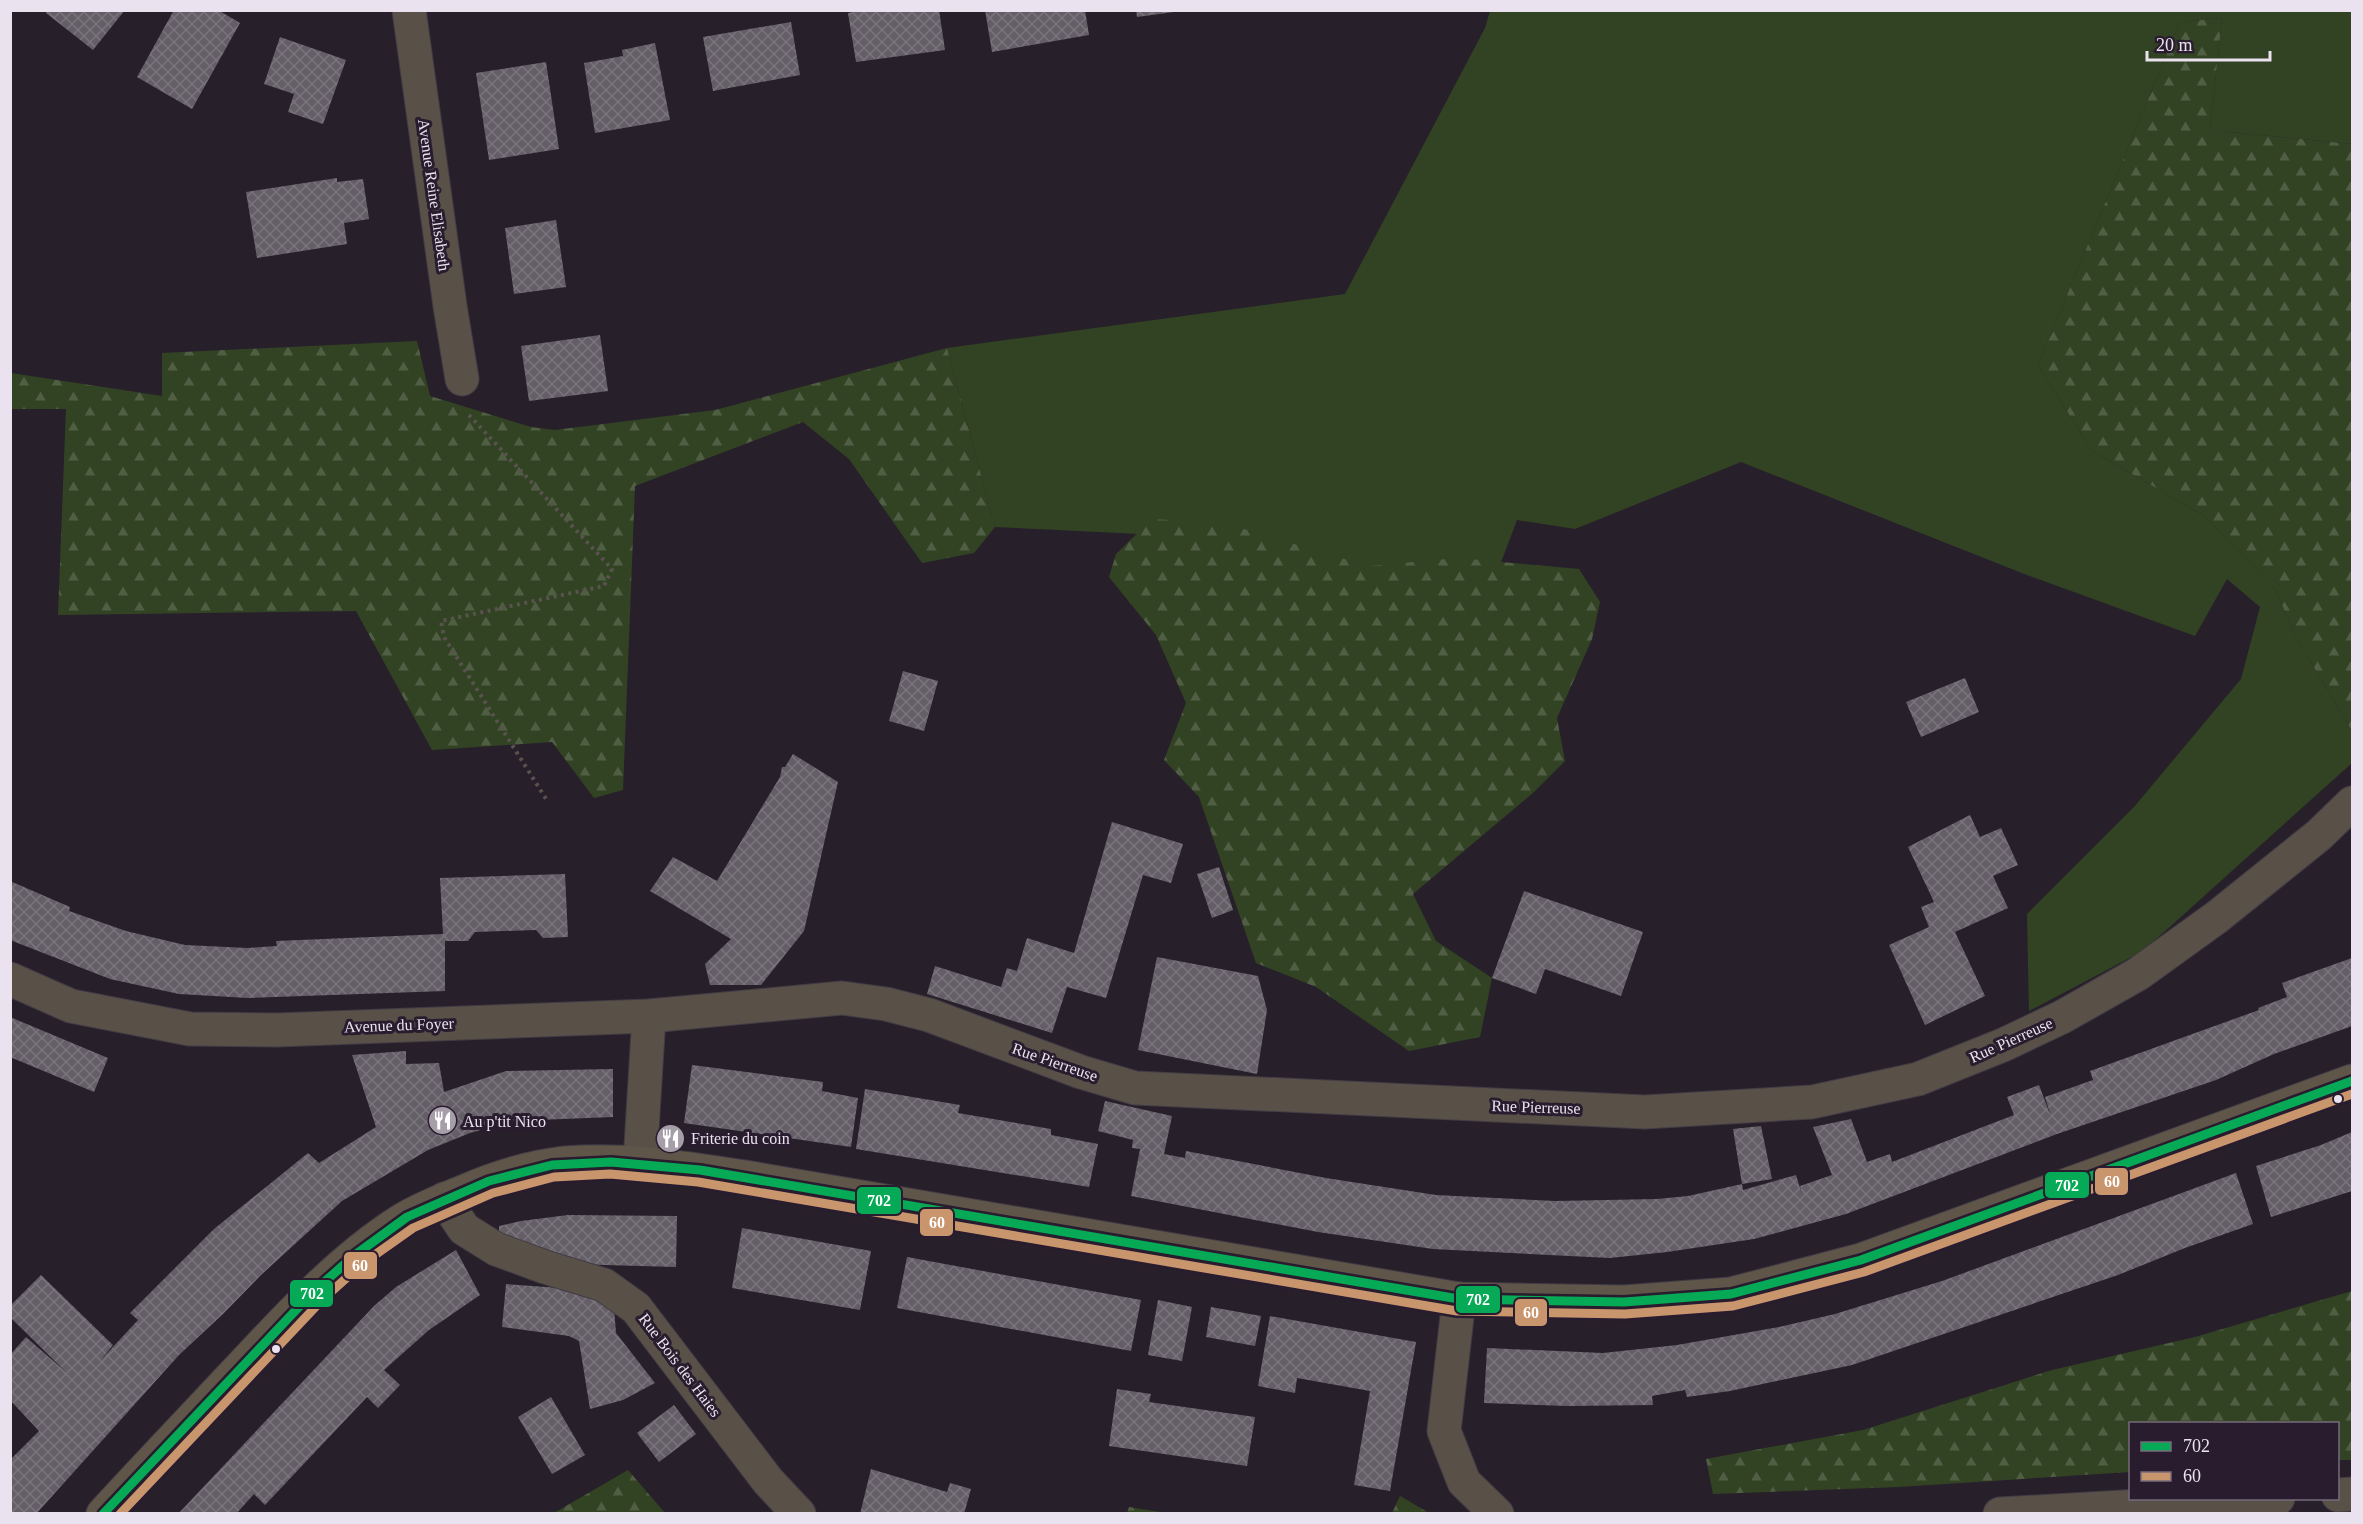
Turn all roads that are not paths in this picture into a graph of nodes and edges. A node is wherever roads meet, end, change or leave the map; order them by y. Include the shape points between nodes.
1 (409, 10) edge
2 (462, 379) road end
3 (2352, 803) edge
4 (10, 979) edge
5 (649, 1016) junction
6 (2352, 1081) edge
7 (640, 1162) junction
8 (444, 1199) junction
9 (1459, 1299) junction
10 (2243, 1500) edge
11 (102, 1514) edge
12 (799, 1514) edge
13 (1497, 1514) edge
14 (2000, 1514) edge

1 - 2 street, Avenue Reine Elisabeth
3 - 5 street, Rue Pierreuse via 2319,835 2217,917 2138,974 2062,1017 1918,1079 1812,1102 1645,1112 1135,1088 929,1015 885,1004 842,998
4 - 5 street, Avenue du Foyer via 71,1006 190,1029 277,1030
5 - 7 street
6 - 9 main road via 1861,1260 1731,1294 1624,1302
7 - 8 main road via 563,1164 522,1171
7 - 9 main road
8 - 11 main road via 392,1227 325,1280
8 - 12 street, Rue Bois des Haies via 464,1229 496,1249 604,1285 636,1308 768,1481
9 - 13 street via 1444,1431 1464,1482
10 - 14 street

